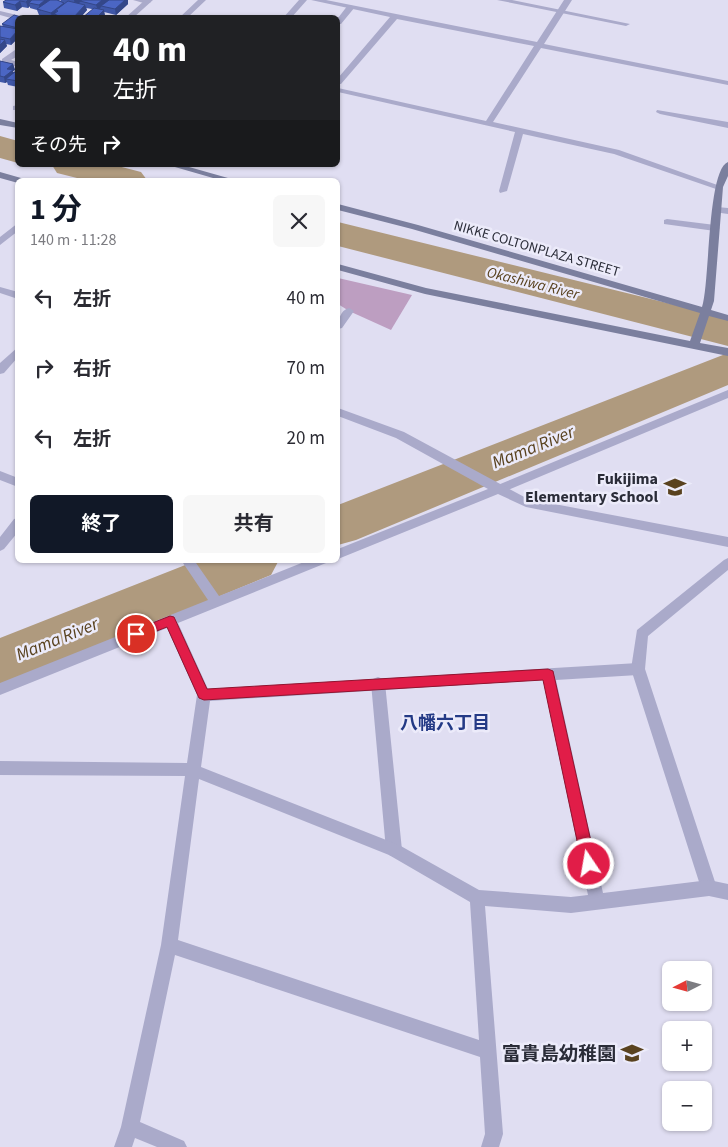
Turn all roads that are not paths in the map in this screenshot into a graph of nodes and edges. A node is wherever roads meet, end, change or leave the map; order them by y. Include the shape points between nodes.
1 (137, 0) edge
2 (202, 0) edge
3 (303, 0) edge
4 (315, 0) edge
5 (358, 0) edge
6 (501, 0) edge
7 (568, 0) edge
8 (148, 1) edge
9 (351, 7) junction
10 (562, 10) junction
11 (0, 13) edge
12 (132, 15) edge
13 (185, 15) edge
14 (289, 15) edge
15 (395, 16) junction
16 (15, 17) edge
17 (340, 20) edge
18 (626, 24) dead end
19 (538, 45) junction
20 (15, 54) edge
21 (15, 64) edge
22 (340, 80) edge
23 (728, 83) edge
24 (340, 90) edge
25 (660, 112) dead end
26 (0, 122) edge
27 (488, 124) junction
28 (15, 125) edge
29 (728, 125) edge
30 (520, 131) junction
31 (728, 165) edge
32 (180, 167) edge
33 (0, 175) edge
34 (223, 178) edge
35 (15, 179) edge
36 (719, 187) junction
37 (503, 191) dead end
38 (340, 208) edge
39 (717, 210) junction
40 (728, 211) edge
41 (667, 222) dead end
42 (716, 228) junction
43 (15, 229) edge
44 (0, 242) edge
45 (340, 268) edge
46 (0, 290) edge
47 (15, 295) edge
48 (349, 311) dead end
49 (705, 313) junction
50 (728, 318) edge
51 (340, 323) edge
52 (694, 345) junction
53 (728, 352) edge
54 (15, 353) edge
55 (0, 370) edge
56 (728, 394) edge
57 (340, 413) edge
58 (0, 475) edge
59 (15, 482) edge
60 (497, 490) junction
61 (15, 526) edge
62 (728, 542) edge
63 (0, 546) edge
64 (340, 553) edge
65 (189, 563) edge
66 (314, 563) edge
67 (728, 563) edge
68 (216, 602) junction
69 (170, 621) junction
70 (638, 669) junction
71 (548, 674) junction
72 (378, 683) junction
73 (0, 689) edge
74 (204, 694) junction
75 (0, 768) edge
76 (193, 770) junction
77 (394, 850) junction
78 (709, 888) junction
79 (728, 892) edge
80 (477, 898) junction
81 (597, 902) junction
82 (169, 945) junction
83 (488, 1051) junction
84 (130, 1128) junction
85 (123, 1147) edge
86 (178, 1147) edge
87 (490, 1147) edge

1 - 8 street
2 - 13 street
3 - 14 street
4 - 9 street
5 - 9 street
6 - 10 street
7 - 10 street
8 - 12 street
9 - 15 street
9 - 17 street
10 - 18 street
10 - 19 street
11 - 16 street
15 - 19 street
15 - 22 street
19 - 23 street
19 - 27 street
20 - 21 street via 5,62
24 - 27 street
25 - 29 street
26 - 28 street
27 - 30 street
30 - 36 street via 616,152
30 - 37 street
31 - 36 street
32 - 34 street
33 - 35 street
36 - 39 street
38 - 49 street, NIKKE COLTONPLAZA STREET
39 - 40 street
39 - 42 street
41 - 42 street
42 - 49 street
43 - 44 street
45 - 52 street via 425,291
46 - 47 street
48 - 51 street
49 - 50 street, NIKKE COLTONPLAZA STREET
49 - 52 street
52 - 53 street
54 - 55 street
56 - 60 street
57 - 60 street via 398,434 450,460
58 - 59 street
60 - 62 street via 526,503
60 - 64 street
61 - 63 street
65 - 68 street
66 - 68 street
67 - 70 street via 642,634
68 - 69 street
69 - 73 street
69 - 74 street
70 - 71 street
70 - 78 street
71 - 72 street
71 - 81 street
72 - 74 street
72 - 77 street
74 - 76 street
75 - 76 street
76 - 77 street
76 - 82 street
77 - 80 street
78 - 79 street
78 - 81 street
80 - 81 street via 571,905
80 - 83 street
82 - 83 street
82 - 84 street
83 - 87 street via 494,1134
84 - 85 street
84 - 86 street

